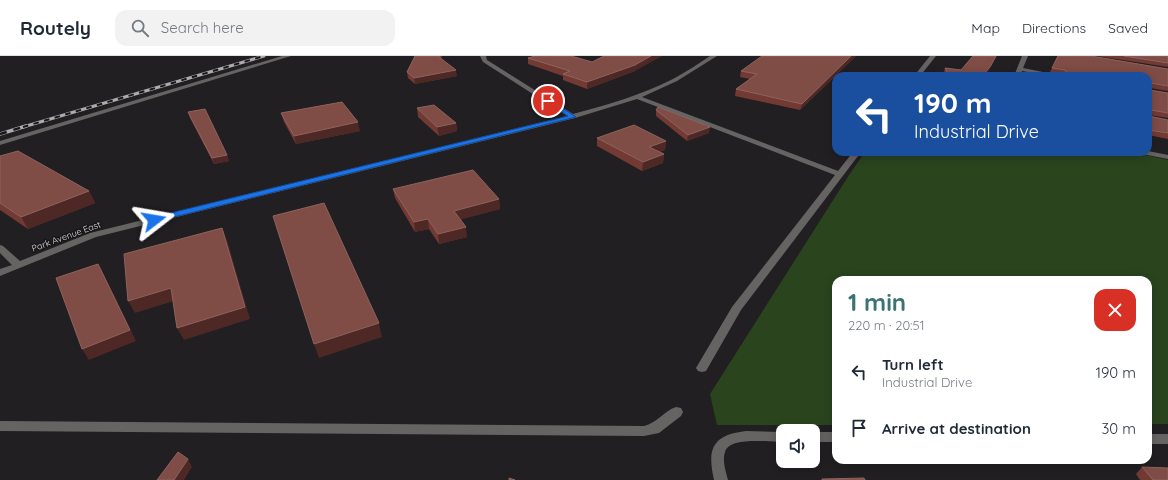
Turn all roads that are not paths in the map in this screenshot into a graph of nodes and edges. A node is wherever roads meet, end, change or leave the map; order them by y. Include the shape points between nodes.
1 (288, 56) edge
2 (483, 56) edge
3 (714, 56) edge
4 (933, 56) edge
5 (1025, 56) edge
6 (1020, 69) junction
7 (920, 72) edge
8 (1019, 72) edge
9 (1037, 72) edge
10 (637, 97) junction
11 (573, 117) junction
12 (0, 143) edge
13 (1152, 154) edge
14 (854, 156) edge
15 (1168, 157) edge
16 (840, 174) junction
17 (0, 248) edge
18 (18, 265) junction
19 (0, 273) edge
20 (702, 368) dead end
21 (676, 412) dead end
22 (0, 426) edge
23 (776, 437) edge
24 (820, 437) edge
25 (832, 437) edge
26 (1152, 439) edge
27 (1168, 439) edge
28 (721, 480) edge

1 - 12 street
2 - 11 street
3 - 10 street, Park Avenue East via 675,80
4 - 7 street
5 - 6 street
6 - 8 street
6 - 9 street
10 - 11 street, Park Avenue East
10 - 16 street
11 - 18 street, Park Avenue East via 93,234
13 - 15 street
14 - 16 street
16 - 20 street via 736,309
17 - 18 street
18 - 19 street, Park Avenue East
21 - 22 street via 654,429 644,431
23 - 28 street via 727,439 718,451
24 - 25 street
26 - 27 street

